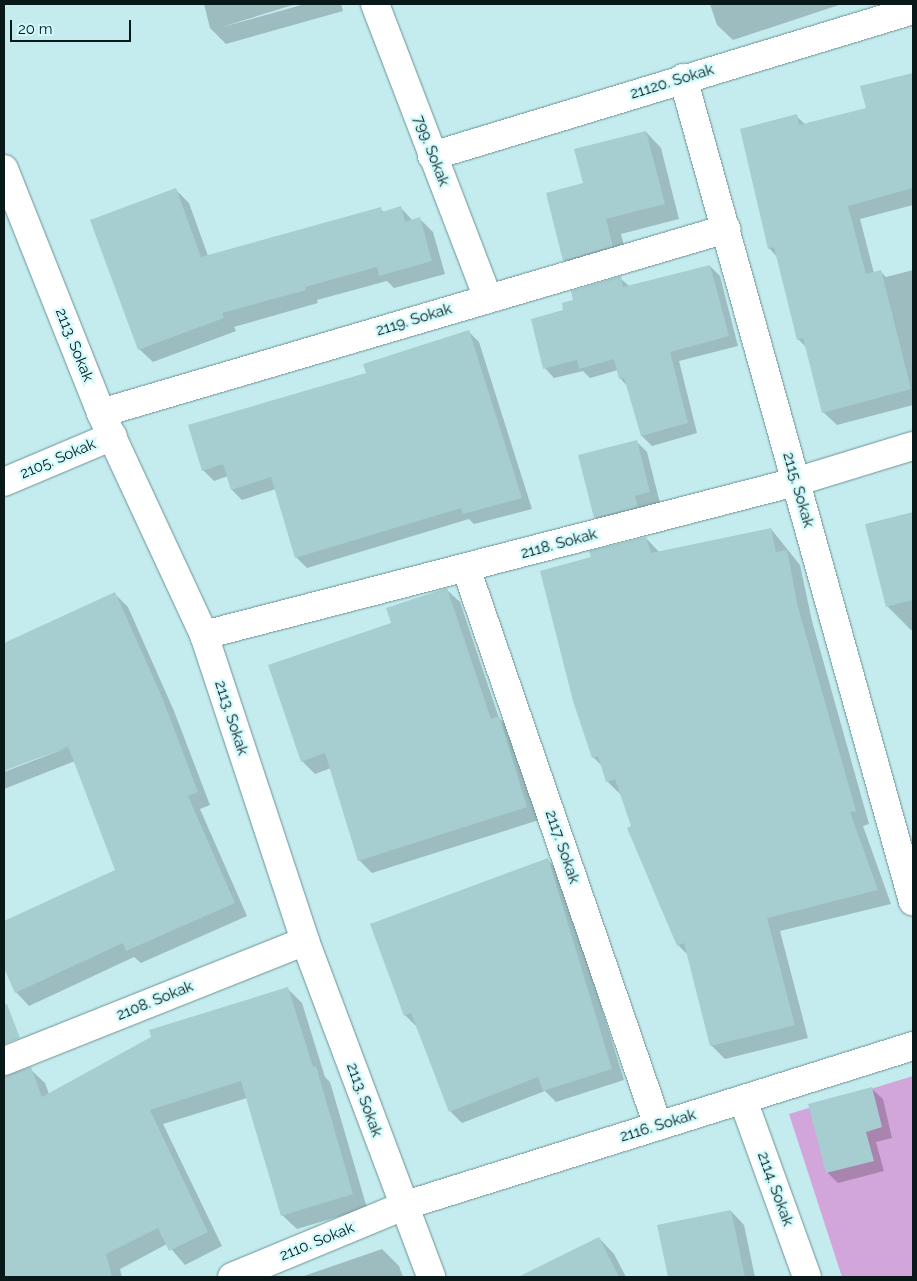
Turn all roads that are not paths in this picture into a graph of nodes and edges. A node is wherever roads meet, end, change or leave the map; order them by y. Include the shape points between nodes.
1 (375, 4) edge
2 (913, 10) edge
3 (683, 78) junction
4 (432, 156) junction
5 (4, 169) edge
6 (726, 229) junction
7 (488, 298) junction
8 (107, 425) junction
9 (913, 446) edge
10 (4, 482) edge
11 (796, 482) junction
12 (466, 568) junction
13 (204, 636) junction
14 (913, 902) edge
15 (305, 941) junction
16 (913, 1046) edge
17 (4, 1061) edge
18 (743, 1100) junction
19 (658, 1126) junction
20 (403, 1206) junction
21 (232, 1277) edge
22 (431, 1277) edge
23 (807, 1277) edge

1 - 4 street, 799. Sokak
2 - 3 street, 21120. Sokak
3 - 4 street, 21120. Sokak
3 - 6 street, 2115. Sokak
4 - 7 street, 799. Sokak
5 - 8 street, 2113. Sokak
6 - 7 street, 2119. Sokak
6 - 11 street, 2115. Sokak
7 - 8 street, 2119. Sokak
8 - 10 street, 2105. Sokak
8 - 13 street, 2113. Sokak
9 - 11 street, 2118. Sokak
11 - 12 street, 2118. Sokak
11 - 14 street, 2115. Sokak
12 - 13 street, 2118. Sokak
12 - 19 street, 2117. Sokak
13 - 15 street, 2113. Sokak
15 - 17 street, 2108. Sokak
15 - 20 street, 2113. Sokak
16 - 18 street, 2116. Sokak
18 - 19 street, 2116. Sokak
18 - 23 street, 2114. Sokak
19 - 20 street, 2116. Sokak
20 - 21 street, 2110. Sokak
20 - 22 street, 2113. Sokak

